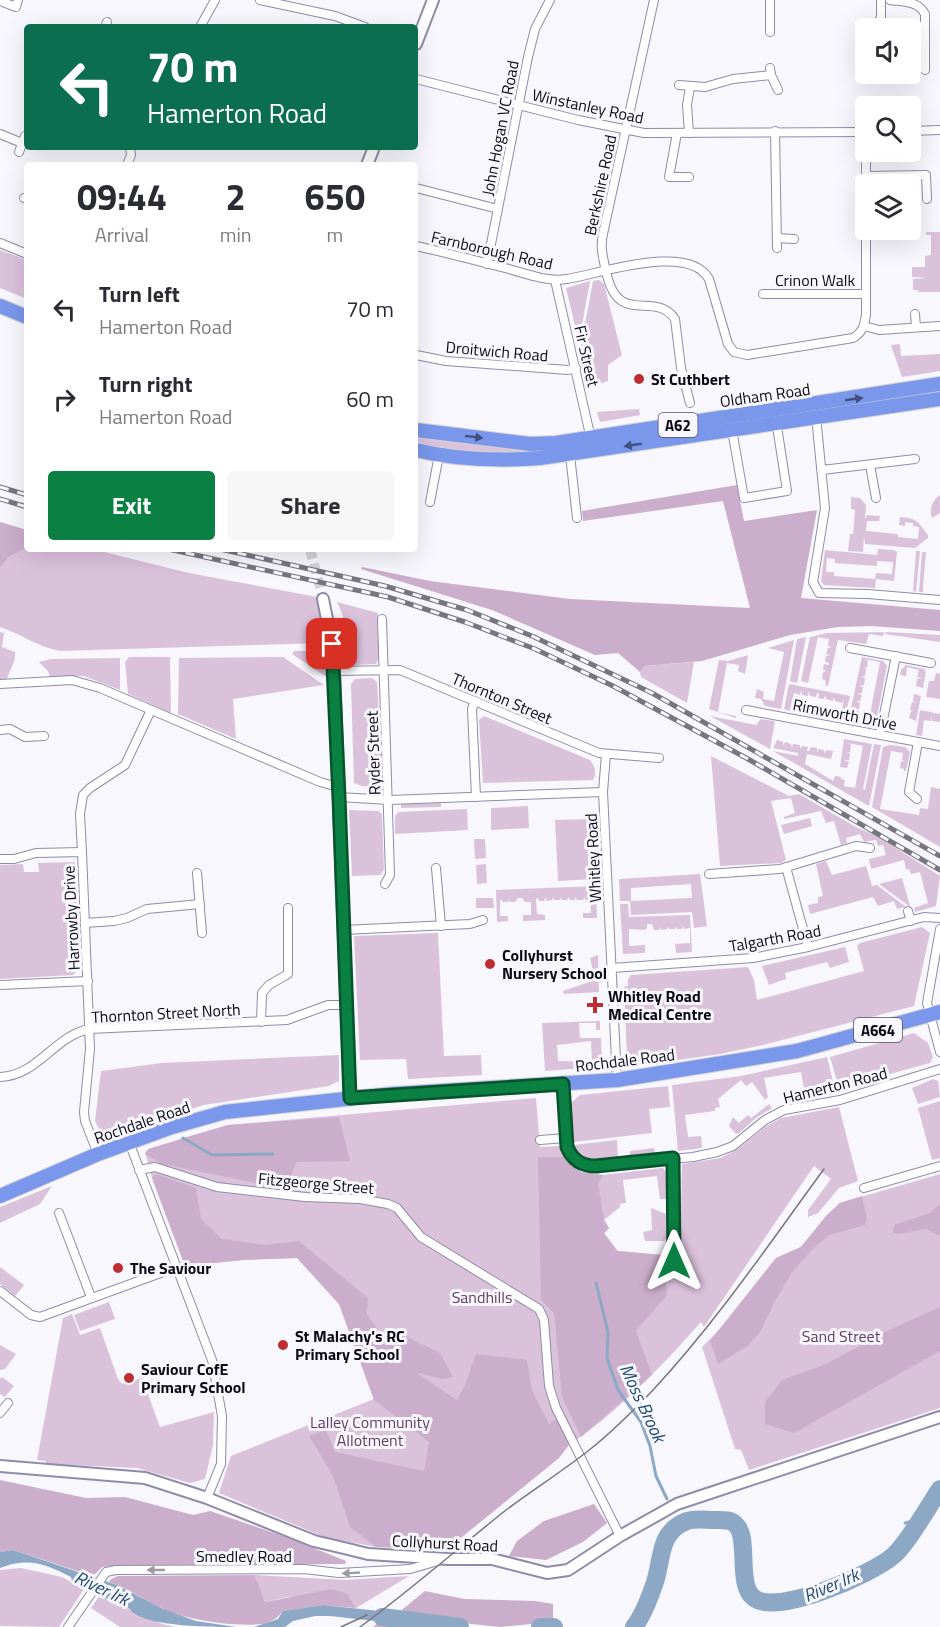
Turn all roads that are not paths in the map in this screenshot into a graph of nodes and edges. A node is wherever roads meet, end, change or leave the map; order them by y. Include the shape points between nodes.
1 (215, 0) edge
2 (260, 0) edge
3 (433, 0) edge
4 (550, 0) edge
5 (654, 0) edge
6 (770, 0) edge
7 (882, 0) edge
8 (890, 0) edge
9 (0, 1) edge
10 (17, 3) edge
11 (290, 3) edge
12 (881, 18) edge
13 (202, 24) edge
14 (357, 24) edge
15 (770, 32) dead end
16 (418, 39) edge
17 (925, 70) dead end
18 (418, 80) edge
19 (680, 85) dead end
20 (690, 87) junction
21 (778, 90) dead end
22 (517, 105) junction
23 (625, 130) junction
24 (921, 130) edge
25 (940, 130) edge
26 (775, 131) junction
27 (855, 132) edge
28 (677, 133) junction
29 (689, 133) junction
30 (0, 134) edge
31 (19, 152) dead end
32 (921, 175) edge
33 (689, 177) dead end
34 (418, 189) edge
35 (927, 199) dead end
36 (498, 209) junction
37 (777, 238) junction
38 (794, 239) dead end
39 (866, 240) edge
40 (0, 243) edge
41 (418, 246) edge
42 (777, 248) dead end
43 (24, 253) edge
44 (488, 264) junction
45 (605, 270) junction
46 (555, 280) junction
47 (764, 294) dead end
48 (866, 294) junction
49 (0, 306) edge
50 (915, 314) dead end
51 (24, 315) edge
52 (864, 326) junction
53 (940, 326) edge
54 (916, 327) junction
55 (418, 355) edge
56 (576, 368) junction
57 (940, 384) edge
58 (940, 399) edge
59 (690, 403) dead end
60 (816, 410) junction
61 (775, 416) junction
62 (418, 430) edge
63 (732, 430) junction
64 (591, 439) junction
65 (418, 450) edge
66 (439, 455) junction
67 (570, 455) junction
68 (915, 459) dead end
69 (870, 465) junction
70 (822, 470) junction
71 (876, 498) dead end
72 (430, 502) dead end
73 (577, 518) dead end
74 (323, 600) tunnel mouth
75 (940, 600) edge
76 (382, 619) dead end
77 (850, 648) dead end
78 (896, 657) junction
79 (931, 663) dead end
80 (384, 670) junction
81 (333, 671) junction
82 (0, 684) edge
83 (475, 701) junction
84 (151, 710) junction
85 (746, 710) dead end
86 (0, 730) edge
87 (880, 734) junction
88 (44, 736) dead end
89 (918, 742) junction
90 (940, 746) edge
91 (606, 754) junction
92 (659, 758) dead end
93 (339, 792) junction
94 (603, 792) junction
95 (476, 797) junction
96 (917, 799) dead end
97 (389, 800) junction
98 (870, 848) dead end
99 (82, 852) junction
100 (0, 859) edge
101 (786, 867) junction
102 (436, 868) dead end
103 (197, 873) dead end
104 (709, 874) dead end
105 (385, 884) dead end
106 (200, 904) junction
107 (288, 908) dead end
108 (908, 911) dead end
109 (940, 918) edge
110 (483, 920) dead end
111 (910, 921) junction
112 (85, 923) junction
113 (441, 926) junction
114 (940, 929) edge
115 (343, 930) junction
116 (202, 933) dead end
117 (808, 947) junction
118 (612, 968) junction
119 (88, 981) junction
120 (0, 985) edge
121 (345, 1005) junction
122 (935, 1013) edge
123 (261, 1022) junction
124 (89, 1029) junction
125 (940, 1052) edge
126 (940, 1069) edge
127 (0, 1077) edge
128 (617, 1080) junction
129 (563, 1084) junction
130 (350, 1098) junction
131 (566, 1138) junction
132 (540, 1140) dead end
133 (129, 1142) junction
134 (98, 1154) junction
135 (673, 1158) junction
136 (940, 1166) edge
137 (139, 1170) junction
138 (864, 1188) dead end
139 (0, 1196) edge
140 (59, 1213) dead end
141 (674, 1245) junction
142 (663, 1246) dead end
143 (674, 1261) dead end
144 (177, 1267) junction
145 (0, 1291) edge
146 (91, 1298) junction
147 (8, 1404) dead end
148 (0, 1413) edge
149 (940, 1417) edge
150 (0, 1466) edge
151 (207, 1498) junction
152 (620, 1536) junction
153 (448, 1559) junction
154 (68, 1627) edge

1 - 13 street
2 - 11 street
3 - 16 street
4 - 22 street, John Hogan VC Road via 535,29
5 - 23 street, Berkshire Road
6 - 15 street
7 - 12 street
8 - 17 street via 915,4 925,14
9 - 10 street
11 - 14 street
18 - 22 street, Winstanley Road
19 - 20 street
20 - 21 street via 770,71
20 - 29 street
22 - 23 street, Winstanley Road
22 - 36 street, John Hogan VC Road
23 - 28 street, Winstanley Road
23 - 45 street, Berkshire Road via 601,243
24 - 25 street
26 - 27 street, Winstanley Road
26 - 29 street, Winstanley Road
26 - 37 street
28 - 29 street, Winstanley Road
28 - 33 street via 669,177
30 - 31 street via 24,139
32 - 35 street via 926,175
34 - 36 street
36 - 44 street, John Hogan VC Road
37 - 38 street
37 - 42 street
39 - 48 street
40 - 43 street
41 - 44 street, Farnborough Road
44 - 46 street, Farnborough Road
45 - 46 street, Farnborough Road
45 - 52 street, Farnborough Road via 662,262 699,267 713,288 728,345 743,355 853,338
45 - 59 street, Berkshire Road via 610,288 621,302 661,308 675,319
46 - 56 street, Fir Street
47 - 48 street, Crinon Walk
48 - 52 street
49 - 51 highway
50 - 54 street
52 - 54 street via 879,330
53 - 54 street
55 - 56 street, Droitwich Road via 446,361
56 - 64 street, Fir Street
60 -> 57 highway, Oldham Road / A62
58 - 60 highway, Oldham Road / A62
60 - 61 highway, Oldham Road / A62
60 - 70 street
61 - 63 highway, Oldham Road / A62
61 - 63 street via 787,491 744,498
61 - 64 highway, Oldham Road / A62
62 -> 64 highway, Oldham Road / A62 via 530,444
63 -> 67 highway, Oldham Road / A62
65 - 66 highway, Oldham Road / A62
66 - 67 highway, Oldham Road / A62 via 518,460
66 - 72 street
67 - 73 street
68 - 69 street
69 - 70 street
69 - 71 street
70 - 75 street via 825,508 815,589 819,593
74 - 81 street
76 - 80 street, Ryder Street
77 - 78 street
78 - 79 street
78 - 87 street
80 - 81 street, Thornton Street
80 - 83 street, Thornton Street via 400,670
80 - 97 street, Ryder Street
81 - 93 street
82 - 84 street via 72,680
83 - 91 street, Thornton Street
83 - 95 street via 472,709
84 - 93 street
84 - 99 street via 125,765 83,795
85 - 87 street, Rimworth Drive
86 - 88 street via 10,729 25,737
87 - 89 street, Rimworth Drive
89 - 90 street, Rimworth Drive
89 - 96 street via 909,792
91 - 92 street, Thornton Street
91 - 94 street
93 - 97 street, Whitley Road
93 - 115 street
94 - 95 street, Whitley Road
94 - 118 street, Whitley Road
95 - 97 street, Whitley Road
97 - 105 street, Ryder Street via 390,875
98 - 101 street via 856,846
99 - 100 street, Harrowby Drive
99 - 112 street, Harrowby Drive
101 - 104 street
101 - 117 street
102 - 113 street
103 - 106 street
106 - 112 street via 147,909 114,921
106 - 116 street
107 - 123 street via 288,974 262,993
108 - 111 street
109 - 111 street, Talgarth Road
110 - 113 street
111 - 117 street, Talgarth Road
112 - 119 street, Harrowby Drive
113 - 115 street
114 - 122 street via 927,1003
115 - 121 street
117 - 118 street, Talgarth Road via 753,958
118 - 128 street, Whitley Road
119 - 120 street
119 - 124 street, Harrowby Drive
121 - 123 street, Thornton Street North via 328,1005 287,1020
121 - 130 street
122 - 125 street
122 - 128 highway, Rochdale Road / A664 via 797,1051
123 - 124 street, Thornton Street North
124 - 127 street, Thornton Street North via 67,1037 30,1069
124 - 134 street, Harrowby Drive via 84,1112
126 - 135 street, Hamerton Road via 840,1100 784,1110 733,1146 710,1154
128 - 129 highway, Rochdale Road / A664
129 - 130 highway, Rochdale Road / A664
129 - 131 street, Hamerton Road
130 - 133 highway, Rochdale Road / A664 via 225,1112
131 - 132 street
131 - 135 street, Hamerton Road via 571,1155 586,1166
133 - 134 highway, Rochdale Road / A664
133 - 137 street
134 - 139 highway, Rochdale Road / A664
135 - 141 street
136 - 138 street
137 - 144 street
137 - 152 street, Fitzgeorge Street via 155,1167 217,1187 305,1197 360,1198 388,1204 421,1237 539,1310 544,1320 549,1386 556,1408
140 - 146 street
141 - 142 street
141 - 143 street
144 - 146 street
144 - 151 street via 212,1360 222,1416 221,1464
145 - 146 street via 31,1315 40,1317
147 - 148 street
149 - 152 street, Collyhurst Road via 677,1504
150 - 151 street, Collyhurst Road via 146,1478
151 - 153 street, Collyhurst Road via 325,1544 368,1554
152 - 153 street, Collyhurst Road via 568,1570 547,1573 492,1559
153 -> 154 street, Smedley Road via 410,1569 339,1573 304,1569 116,1570 106,1572

